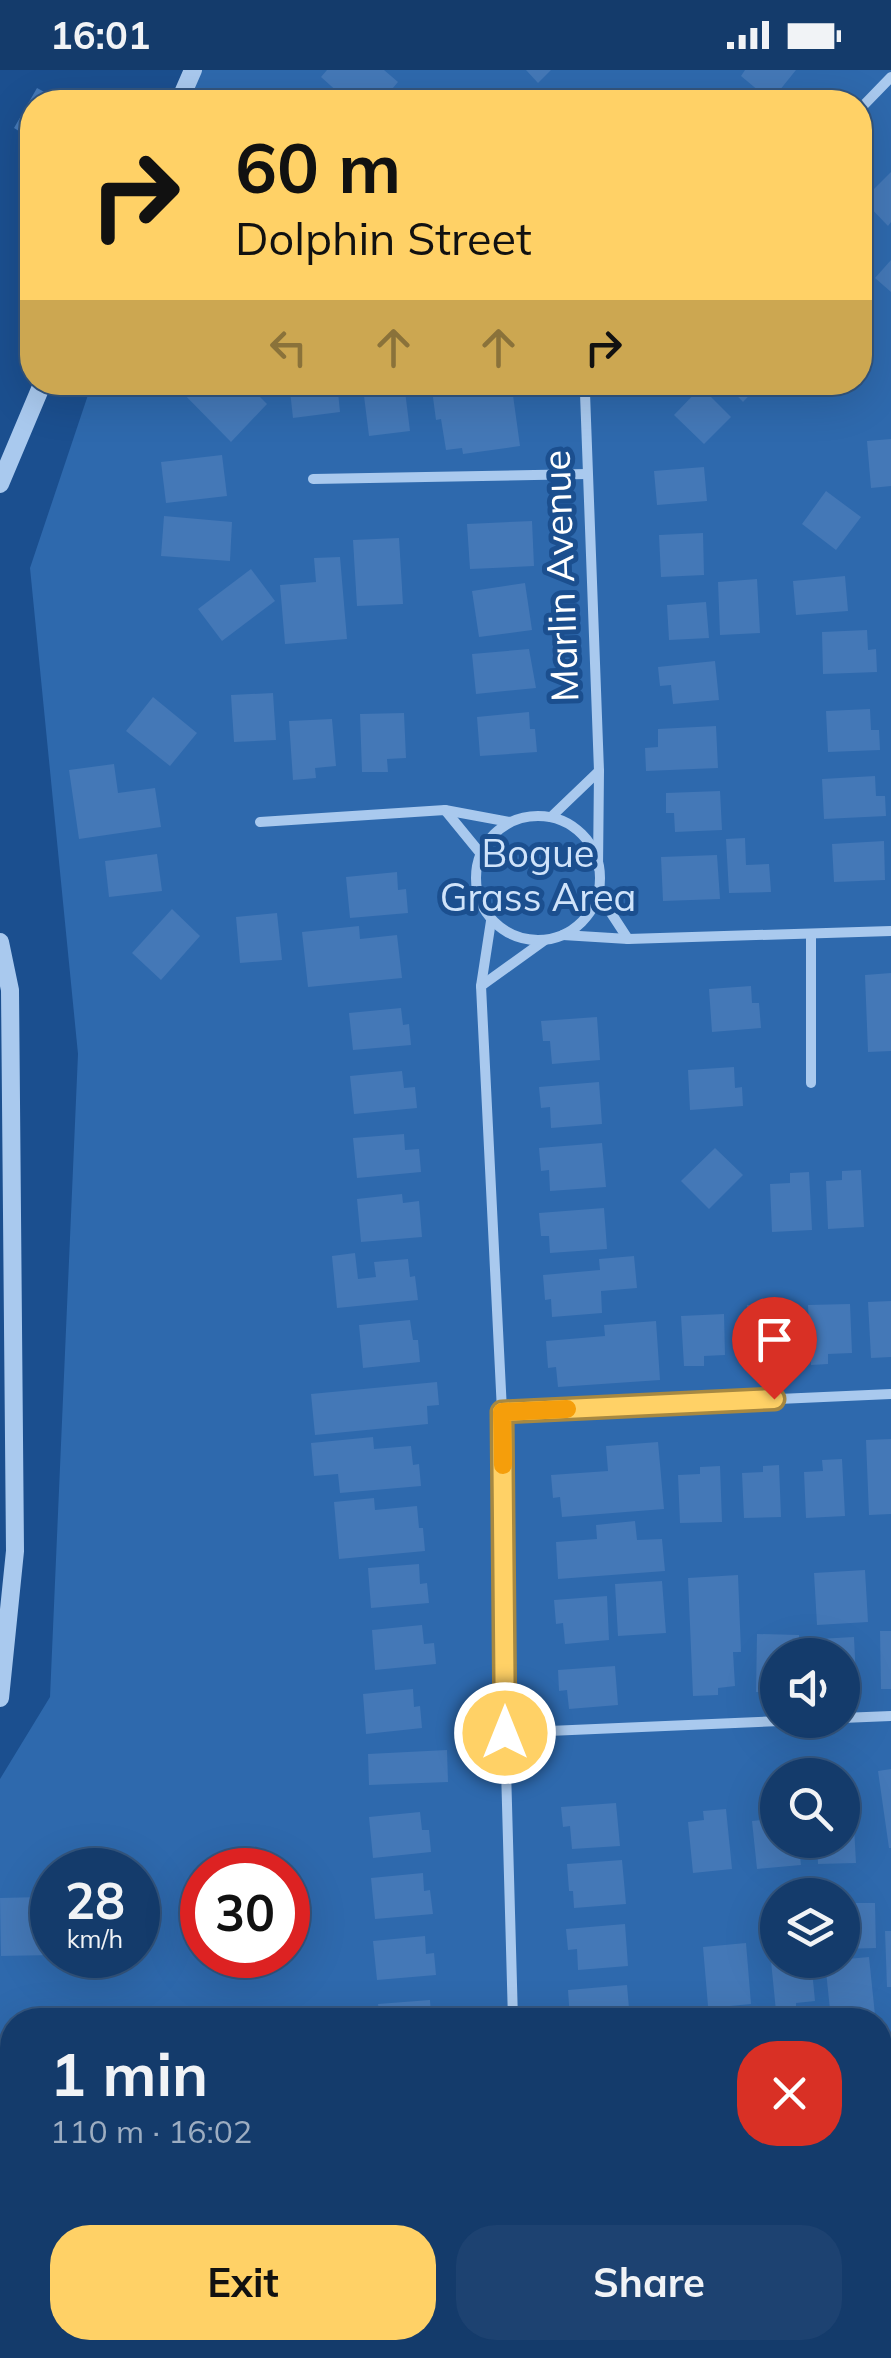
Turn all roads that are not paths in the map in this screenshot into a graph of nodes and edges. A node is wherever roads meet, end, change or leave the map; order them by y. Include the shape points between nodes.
1 (891, 76) edge
2 (872, 96) edge
3 (37, 395) edge
4 (585, 395) edge
5 (587, 474) junction
6 (313, 478) dead end
7 (0, 484) edge
8 (599, 771) junction
9 (444, 810) junction
10 (552, 817) junction
11 (260, 822) dead end
12 (510, 822) junction
13 (481, 854) junction
14 (598, 867) junction
15 (598, 893) junction
16 (491, 920) junction
17 (891, 931) edge
18 (810, 934) junction
19 (563, 935) junction
20 (628, 939) junction
21 (545, 940) junction
22 (0, 942) edge
23 (481, 986) junction
24 (811, 1083) dead end
25 (891, 1394) edge
26 (502, 1412) junction
27 (0, 1698) edge
28 (891, 1716) edge
29 (860, 1717) edge
30 (760, 1722) edge
31 (505, 1733) junction
32 (514, 2008) edge

1 - 2 street
3 - 7 street
4 - 5 street, Marlin Avenue
5 - 6 street
5 - 8 street, Marlin Avenue
8 - 10 street
8 - 14 street, Marlin Avenue
9 - 11 street
9 - 12 street
9 - 13 street
10 - 12 street
10 - 14 street via 586,838
12 - 13 street
13 - 16 street via 476,889
14 - 15 street
15 - 19 street via 578,925
15 - 20 street
16 - 21 street via 510,934
16 - 23 street
17 - 18 street
18 - 20 street
18 - 24 street
19 - 20 street
19 - 21 street
21 - 23 street
22 - 27 street via 10,990 15,1551
23 - 26 street
25 - 26 street
26 - 31 street
28 - 29 street
30 - 31 street
31 - 32 street

